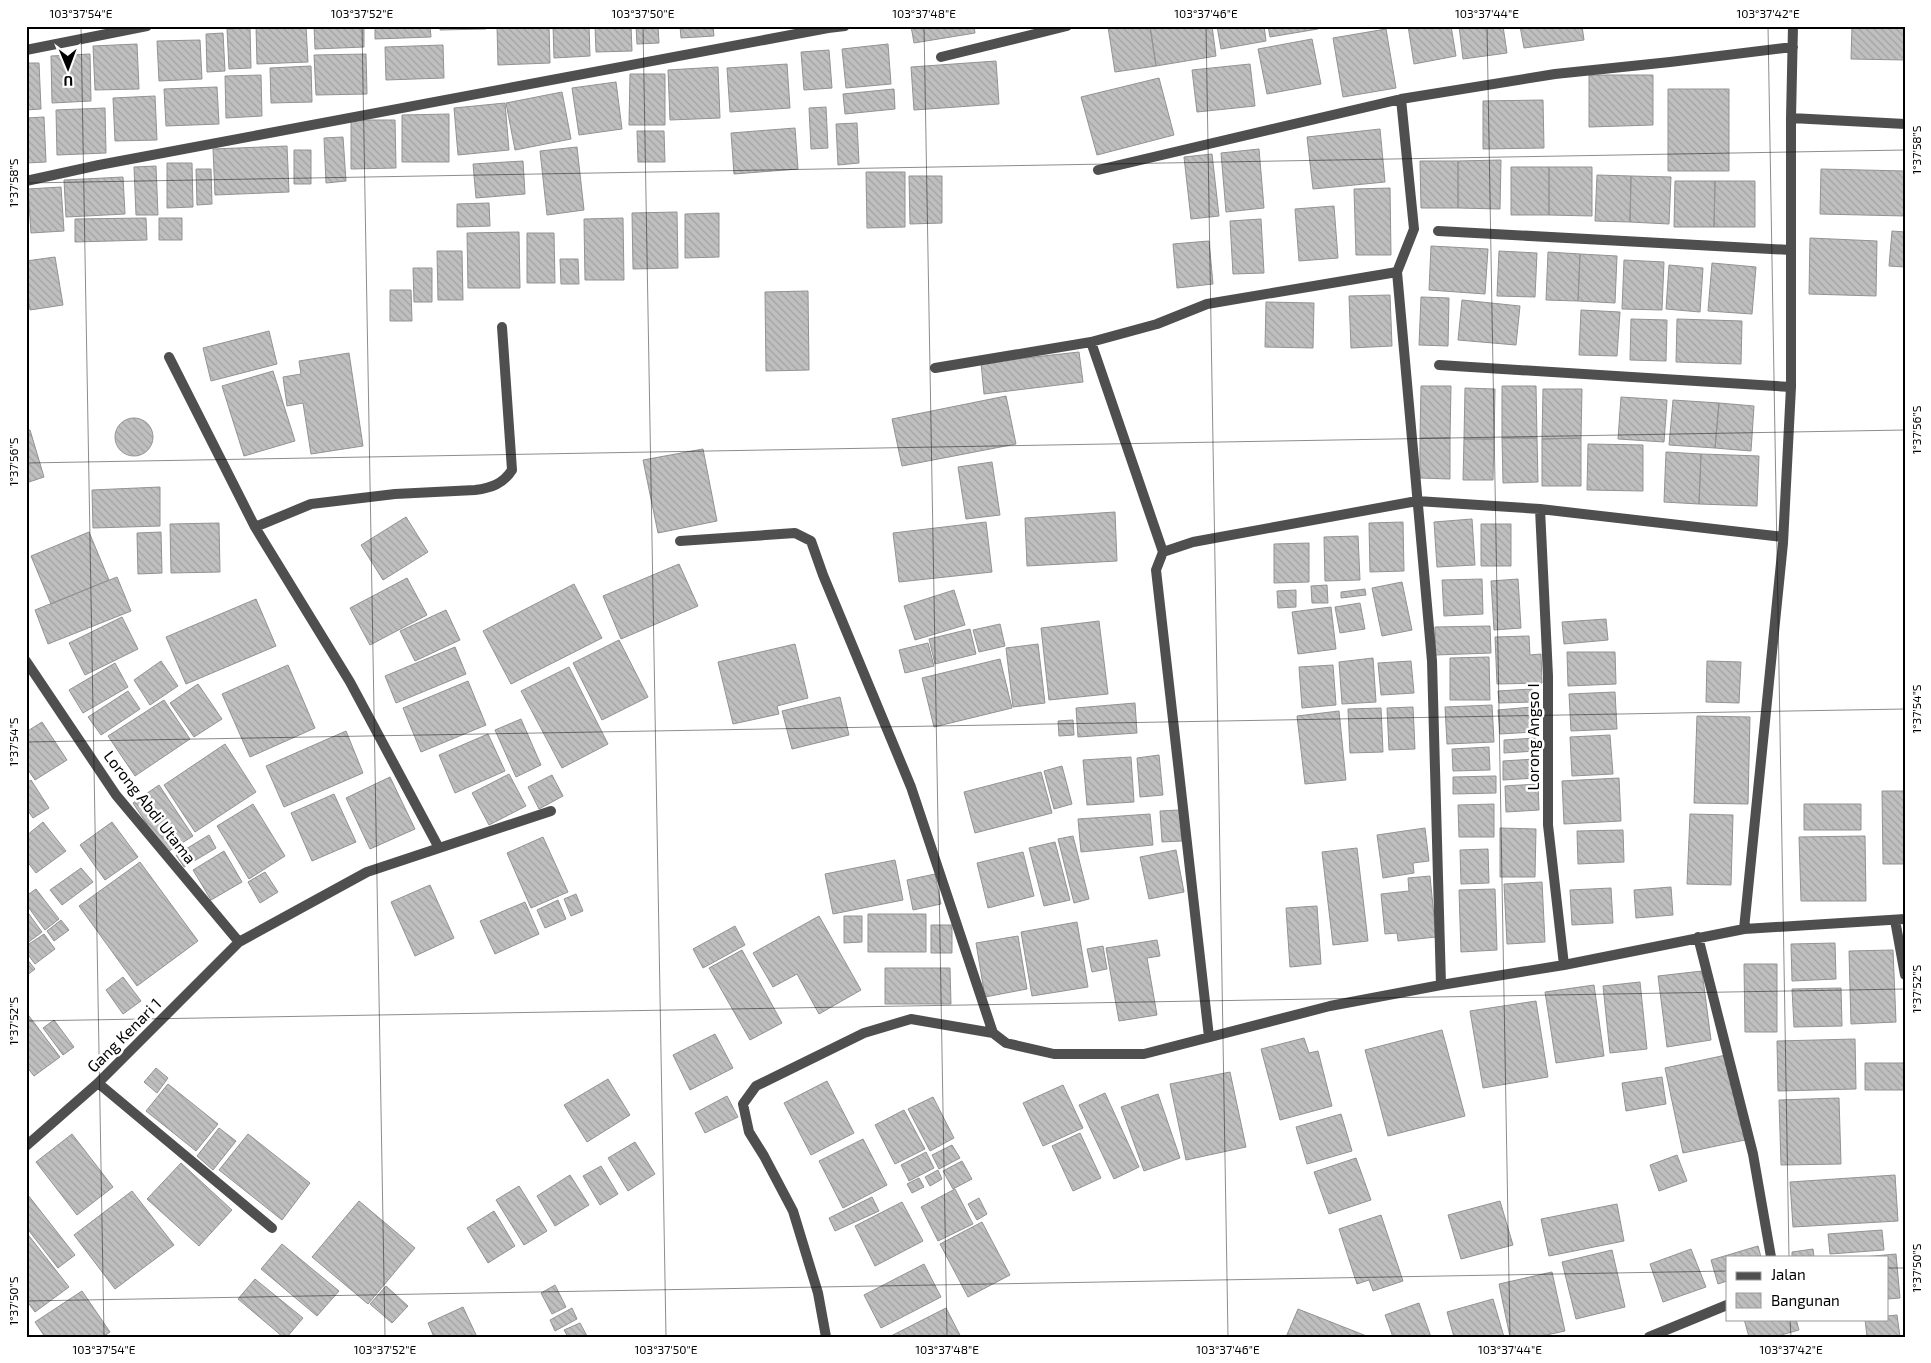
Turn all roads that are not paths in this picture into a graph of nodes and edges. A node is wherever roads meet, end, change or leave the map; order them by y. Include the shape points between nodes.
1 (147, 26) edge
2 (844, 26) edge
3 (1067, 26) edge
4 (1793, 26) edge
5 (1793, 46) junction
6 (26, 50) edge
7 (941, 57) dead end
8 (1401, 99) junction
9 (1791, 118) junction
10 (1905, 124) edge
11 (1098, 170) dead end
12 (26, 181) edge
13 (1438, 231) dead end
14 (1791, 250) junction
15 (1397, 272) junction
16 (502, 327) dead end
17 (1091, 342) junction
18 (169, 356) dead end
19 (1439, 365) dead end
20 (935, 368) dead end
21 (1791, 387) junction
22 (1417, 501) junction
23 (1540, 509) junction
24 (255, 527) junction
25 (1783, 537) junction
26 (680, 541) dead end
27 (1163, 552) junction
28 (26, 661) edge
29 (551, 810) dead end
30 (439, 848) junction
31 (1900, 920) edge
32 (1744, 928) junction
33 (1698, 937) junction
34 (239, 942) junction
35 (1564, 965) junction
36 (1905, 975) edge
37 (1441, 985) junction
38 (992, 1033) junction
39 (1209, 1037) junction
40 (98, 1082) junction
41 (26, 1146) edge
42 (272, 1228) dead end
43 (1771, 1256) edge
44 (1726, 1305) edge
45 (826, 1337) edge
46 (1649, 1337) edge

1 - 6 street
2 - 12 street via 138,157
3 - 7 street
4 - 5 street
5 - 8 street via 1555,74
5 - 9 street
8 - 11 street
8 - 15 street via 1414,229
9 - 10 street
9 - 14 street
13 - 14 street
14 - 21 street
15 - 17 street via 1207,304 1157,324
15 - 22 street
16 - 24 street via 512,470 499,484 488,489 394,494 311,504
17 - 20 street
17 - 27 street
18 - 24 street
19 - 21 street
21 - 25 street
22 - 23 street
22 - 27 street via 1192,542
22 - 37 street via 1432,661
23 - 25 street
23 - 35 street, Lorong Angso I via 1548,676 1548,825
24 - 30 street via 350,682
25 - 32 street
26 - 38 street via 794,533 811,542 911,787
27 - 39 street via 1156,570
28 - 34 street, Lorong Abdi Utama via 116,794
29 - 30 street, Gang Kenari 1
30 - 34 street, Gang Kenari 1 via 367,872
31 - 32 street
31 - 36 street
32 - 33 street
33 - 35 street
33 - 43 street via 1753,1154
34 - 40 street, Gang Kenari 1
35 - 37 street
37 - 39 street via 1330,1006
38 - 39 street via 1006,1042 1054,1054 1144,1054
38 - 45 street via 911,1018 864,1033 756,1086 743,1104 749,1132 793,1211 818,1293
40 - 41 street, Gang Kenari 1
40 - 42 street
44 - 46 street

